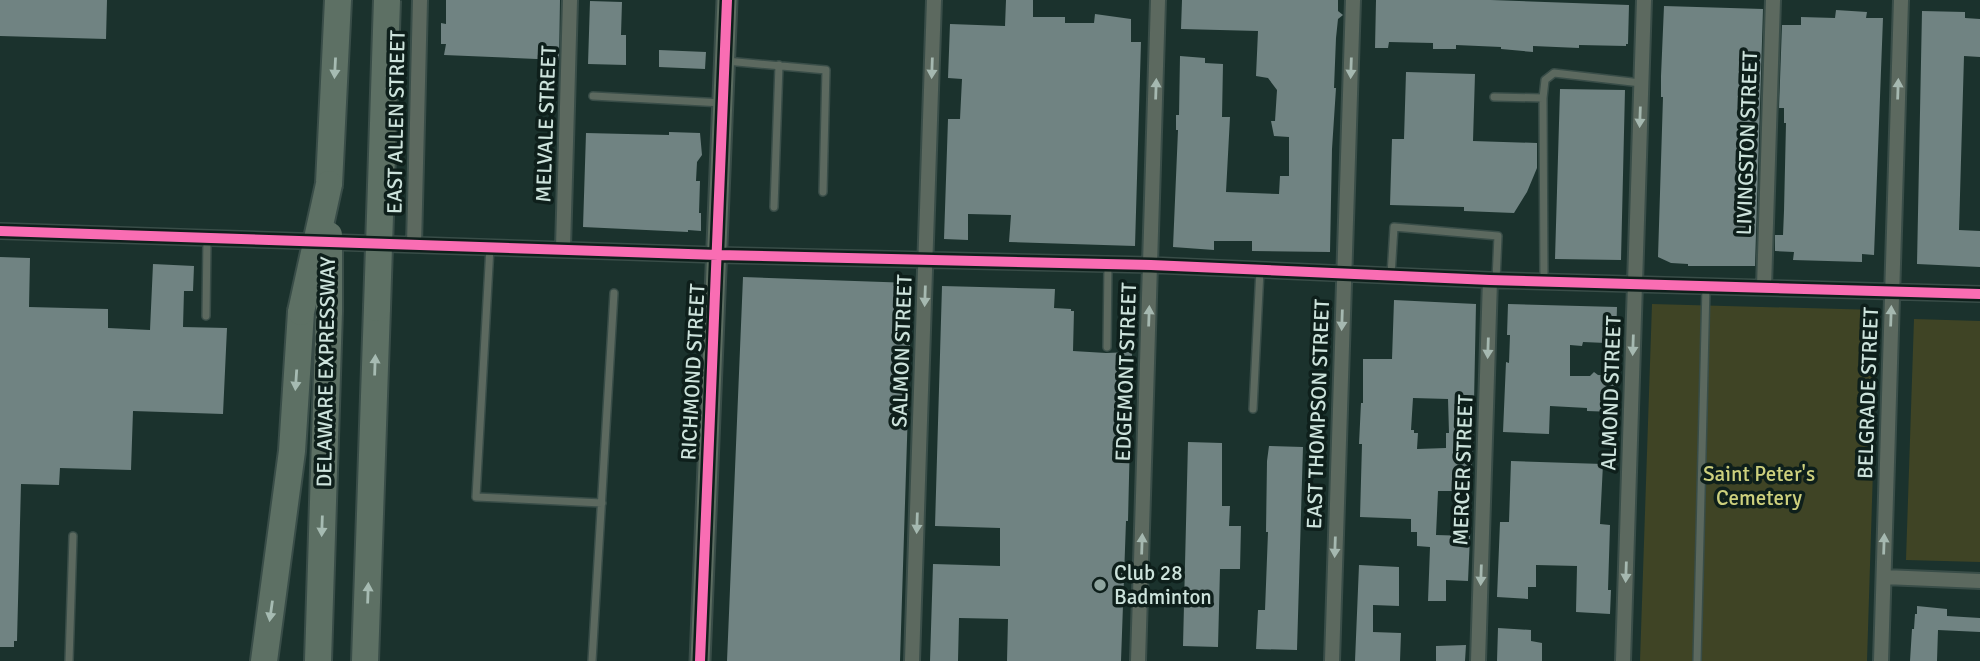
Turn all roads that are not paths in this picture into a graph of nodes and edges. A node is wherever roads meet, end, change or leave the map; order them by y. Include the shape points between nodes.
1 (338, 0) edge
2 (387, 0) edge
3 (420, 0) edge
4 (570, 0) edge
5 (727, 0) edge
6 (934, 0) edge
7 (1158, 0) edge
8 (1353, 0) edge
9 (1644, 0) edge
10 (1773, 0) edge
11 (1901, 0) edge
12 (725, 61) junction
13 (779, 65) junction
14 (1641, 83) junction
15 (593, 96) dead end
16 (1494, 97) dead end
17 (1543, 98) junction
18 (723, 103) junction
19 (329, 184) junction
20 (823, 192) dead end
21 (774, 207) dead end
22 (0, 231) edge
23 (207, 238) junction
24 (414, 245) junction
25 (490, 247) junction
26 (563, 248) junction
27 (718, 255) junction
28 (926, 260) junction
29 (1108, 264) junction
30 (1151, 265) junction
31 (1260, 269) junction
32 (1344, 272) junction
33 (1391, 275) junction
34 (1493, 280) junction
35 (1544, 281) junction
36 (1635, 284) junction
37 (1706, 285) junction
38 (1764, 287) junction
39 (1892, 291) junction
40 (614, 293) dead end
41 (1980, 294) edge
42 (206, 316) dead end
43 (1107, 347) dead end
44 (1253, 409) dead end
45 (602, 503) junction
46 (73, 537) dead end
47 (1884, 577) junction
48 (1980, 581) edge
49 (69, 661) edge
50 (264, 661) edge
51 (318, 661) edge
52 (365, 661) edge
53 (593, 661) edge
54 (700, 661) edge
55 (912, 661) edge
56 (1138, 661) edge
57 (1332, 661) edge
58 (1478, 661) edge
59 (1623, 661) edge
60 (1697, 661) edge
61 (1881, 661) edge

1 -> 19 highway, DELAWARE EXPRESSWAY
52 -> 2 highway, bridge
3 - 24 street, EAST ALLEN STREET
4 - 26 street, MELVALE STREET
5 - 12 main road, RICHMOND STREET
6 -> 28 street, SALMON STREET
30 -> 7 street, EDGEMONT STREET
8 -> 32 street, EAST THOMPSON STREET
9 - 14 street, ALMOND STREET
10 - 38 street, LIVINGSTON STREET
39 -> 11 street, BELGRADE STREET
12 - 13 lane
12 - 18 main road, RICHMOND STREET
13 - 20 lane via 826,70
13 - 21 lane
14 - 17 lane via 1554,73 1545,80
14 -> 36 street, ALMOND STREET
15 - 18 lane
16 - 17 lane
17 - 35 lane
18 - 27 main road, RICHMOND STREET
19 -> 50 highway, bridge via 301,312 292,451
19 -> 51 highway, DELAWARE EXPRESSWAY, bridge
22 - 23 street
23 - 24 street
23 - 42 lane
24 - 25 street
25 - 26 street
25 - 45 lane via 476,497
26 - 27 street
27 - 28 street
27 - 54 main road, RICHMOND STREET
28 - 29 street
28 -> 55 street, SALMON STREET
29 - 30 street
29 - 43 lane
30 - 31 street
56 -> 30 street, EDGEMONT STREET
31 - 32 street
31 - 44 lane
32 - 33 street
32 -> 57 street, EAST THOMPSON STREET
33 - 34 street
33 - 34 lane via 1394,227 1498,236
34 - 35 street
34 -> 58 street, MERCER STREET
35 - 36 street
36 - 37 street
36 -> 59 street, ALMOND STREET
37 - 38 street
37 - 60 lane
38 - 39 street
39 - 41 street
47 -> 39 street, BELGRADE STREET
40 - 45 lane
45 - 53 lane
46 - 49 lane
47 - 48 street
47 - 61 street, BELGRADE STREET

